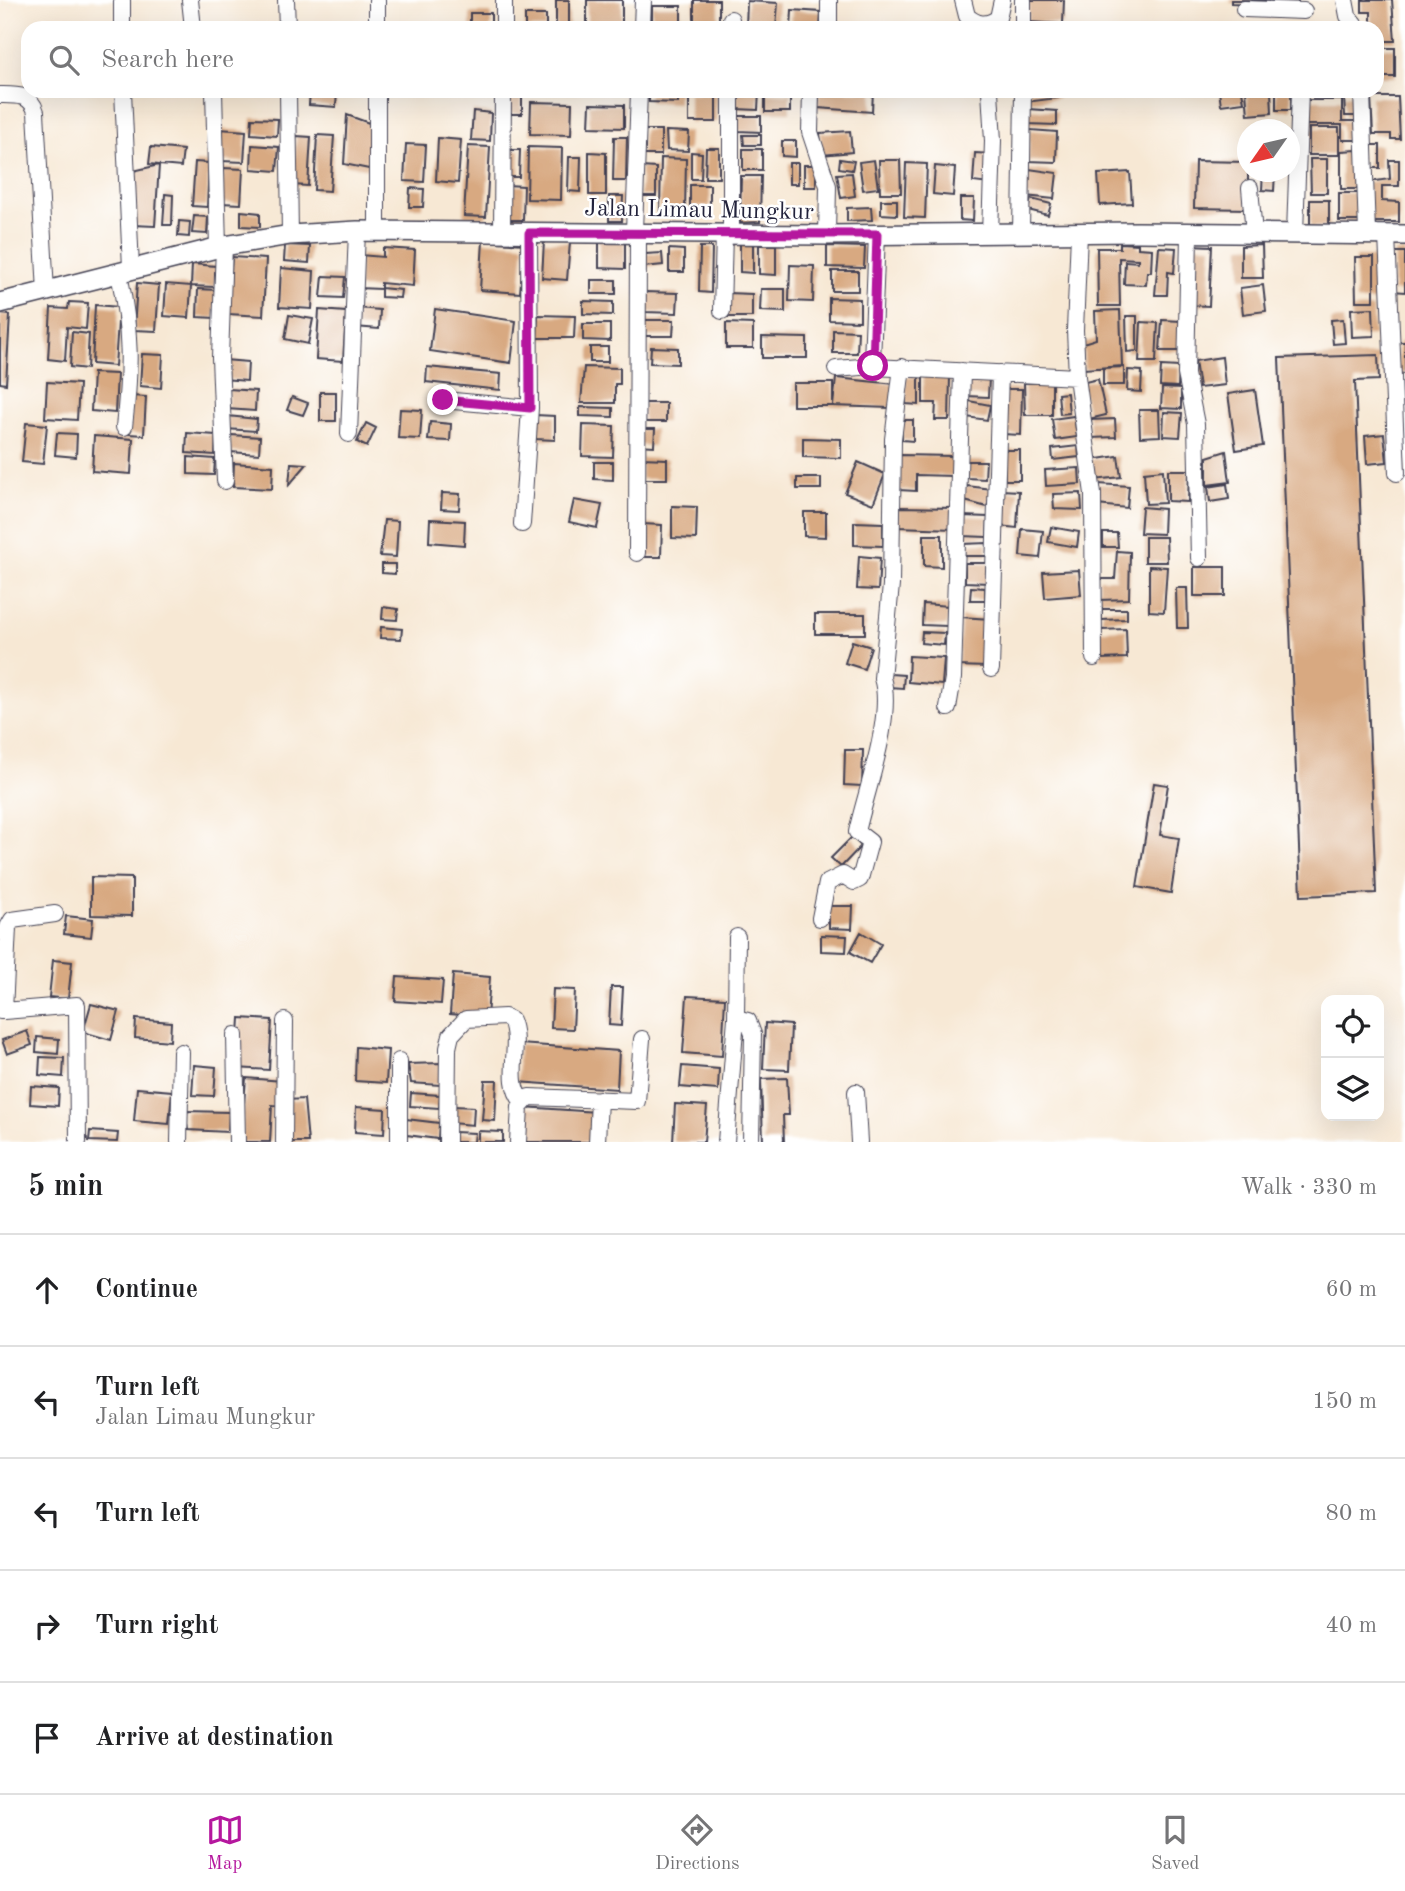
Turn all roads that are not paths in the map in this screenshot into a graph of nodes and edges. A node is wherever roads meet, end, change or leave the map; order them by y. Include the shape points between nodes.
1 (122, 0) edge
2 (190, 0) edge
3 (286, 0) edge
4 (377, 0) edge
5 (504, 0) edge
6 (643, 0) edge
7 (829, 0) edge
8 (963, 0) edge
9 (1002, 0) edge
10 (1023, 0) edge
11 (1345, 0) edge
12 (1304, 6) edge
13 (1244, 9) dead end
14 (122, 21) edge
15 (192, 21) edge
16 (287, 21) edge
17 (377, 21) edge
18 (504, 21) edge
19 (642, 21) edge
20 (829, 21) edge
21 (976, 21) edge
22 (994, 21) edge
23 (1023, 21) edge
24 (1352, 21) edge
25 (0, 95) edge
26 (21, 96) edge
27 (25, 98) edge
28 (122, 98) edge
29 (214, 98) edge
30 (288, 98) edge
31 (377, 98) edge
32 (503, 98) edge
33 (639, 98) edge
34 (731, 98) edge
35 (811, 98) edge
36 (990, 98) edge
37 (1023, 98) edge
38 (1300, 98) edge
39 (1362, 98) edge
40 (1250, 188) dead end
41 (377, 230) junction
42 (357, 231) junction
43 (502, 231) junction
44 (636, 232) junction
45 (529, 233) junction
46 (727, 233) junction
47 (1079, 233) junction
48 (1294, 233) junction
49 (1367, 233) junction
50 (877, 234) junction
51 (990, 234) junction
52 (1021, 234) junction
53 (1189, 234) junction
54 (1254, 234) junction
55 (290, 235) junction
56 (827, 235) junction
57 (1396, 235) edge
58 (221, 247) junction
59 (125, 271) junction
60 (46, 292) junction
61 (0, 303) edge
62 (722, 311) dead end
63 (873, 366) junction
64 (902, 367) junction
65 (836, 369) dead end
66 (962, 371) junction
67 (1000, 373) junction
68 (1077, 377) junction
69 (443, 400) dead end
70 (530, 408) junction
71 (124, 427) dead end
72 (349, 434) dead end
73 (1397, 473) dead end
74 (225, 481) dead end
75 (522, 524) dead end
76 (637, 553) dead end
77 (1199, 558) dead end
78 (1094, 658) dead end
79 (992, 669) dead end
80 (948, 708) dead end
81 (55, 914) dead end
82 (820, 918) dead end
83 (737, 937) dead end
84 (2, 1011) edge
85 (736, 1017) junction
86 (285, 1020) dead end
87 (235, 1035) dead end
88 (642, 1038) dead end
89 (181, 1052) dead end
90 (400, 1061) dead end
91 (856, 1092) dead end
92 (599, 1099) junction
93 (522, 1101) junction
94 (78, 1142) edge
95 (179, 1142) edge
96 (237, 1142) edge
97 (284, 1142) edge
98 (399, 1142) edge
99 (447, 1142) edge
100 (518, 1142) edge
101 (597, 1142) edge
102 (726, 1142) edge
103 (751, 1142) edge
104 (859, 1142) edge

1 - 14 street
2 - 15 street
3 - 16 street
4 - 17 street
5 - 18 street
6 - 19 street
7 - 20 street
8 - 21 street via 967,16
9 - 22 street
10 - 23 street
11 - 24 street
12 - 13 street
25 - 26 street
27 - 60 street via 36,113
28 - 59 street
29 - 58 street
30 - 55 street
31 - 41 street
32 - 43 street
33 - 44 street
34 - 46 street
35 - 56 street via 810,132 828,186
36 - 51 street
37 - 52 street
38 - 48 street
39 - 49 street
40 - 54 street
41 - 42 street, Jalan Limau Mungkur
41 - 43 street, Jalan Limau Mungkur
42 - 55 street, Jalan Limau Mungkur
42 - 72 street
43 - 45 street, Jalan Limau Mungkur
44 - 45 street, Jalan Limau Mungkur
44 - 46 street, Jalan Limau Mungkur
44 - 76 street
45 - 70 street
46 - 56 street, Jalan Limau Mungkur
46 - 62 street
47 - 52 street, Jalan Limau Mungkur
47 - 53 street, Jalan Limau Mungkur
47 - 68 street
48 - 49 street, Jalan Limau Mungkur
48 - 54 street, Jalan Limau Mungkur
49 - 57 street, Jalan Limau Mungkur
50 - 51 street, Jalan Limau Mungkur
50 - 56 street, Jalan Limau Mungkur
50 - 63 street
51 - 52 street, Jalan Limau Mungkur
53 - 54 street, Jalan Limau Mungkur
53 - 77 street via 1186,374 1196,424
55 - 58 street, Jalan Limau Mungkur
57 - 73 street
58 - 59 street, Jalan Limau Mungkur
58 - 74 street
59 - 60 street, Jalan Limau Mungkur
59 - 71 street via 131,361
60 - 61 street, Jalan Limau Mungkur
63 - 64 street
63 - 65 street
64 - 66 street
64 - 82 street via 893,439 891,585 881,678 886,712 857,832 870,842 860,879 843,875 827,883
66 - 67 street
66 - 80 street via 953,678
67 - 68 street
67 - 79 street
68 - 78 street via 1093,494
69 - 70 street
70 - 75 street
81 - 84 street via 12,920 8,927
83 - 85 street
84 - 94 street via 77,1004
85 - 102 street
85 - 103 street via 748,1021 753,1034
86 - 97 street
87 - 96 street
88 - 92 street via 636,1101
89 - 95 street
90 - 98 street
91 - 104 street
92 - 93 street via 533,1097
92 - 101 street
93 - 99 street via 514,1083 516,1035 511,1020 466,1019 451,1035 448,1048
93 - 100 street

